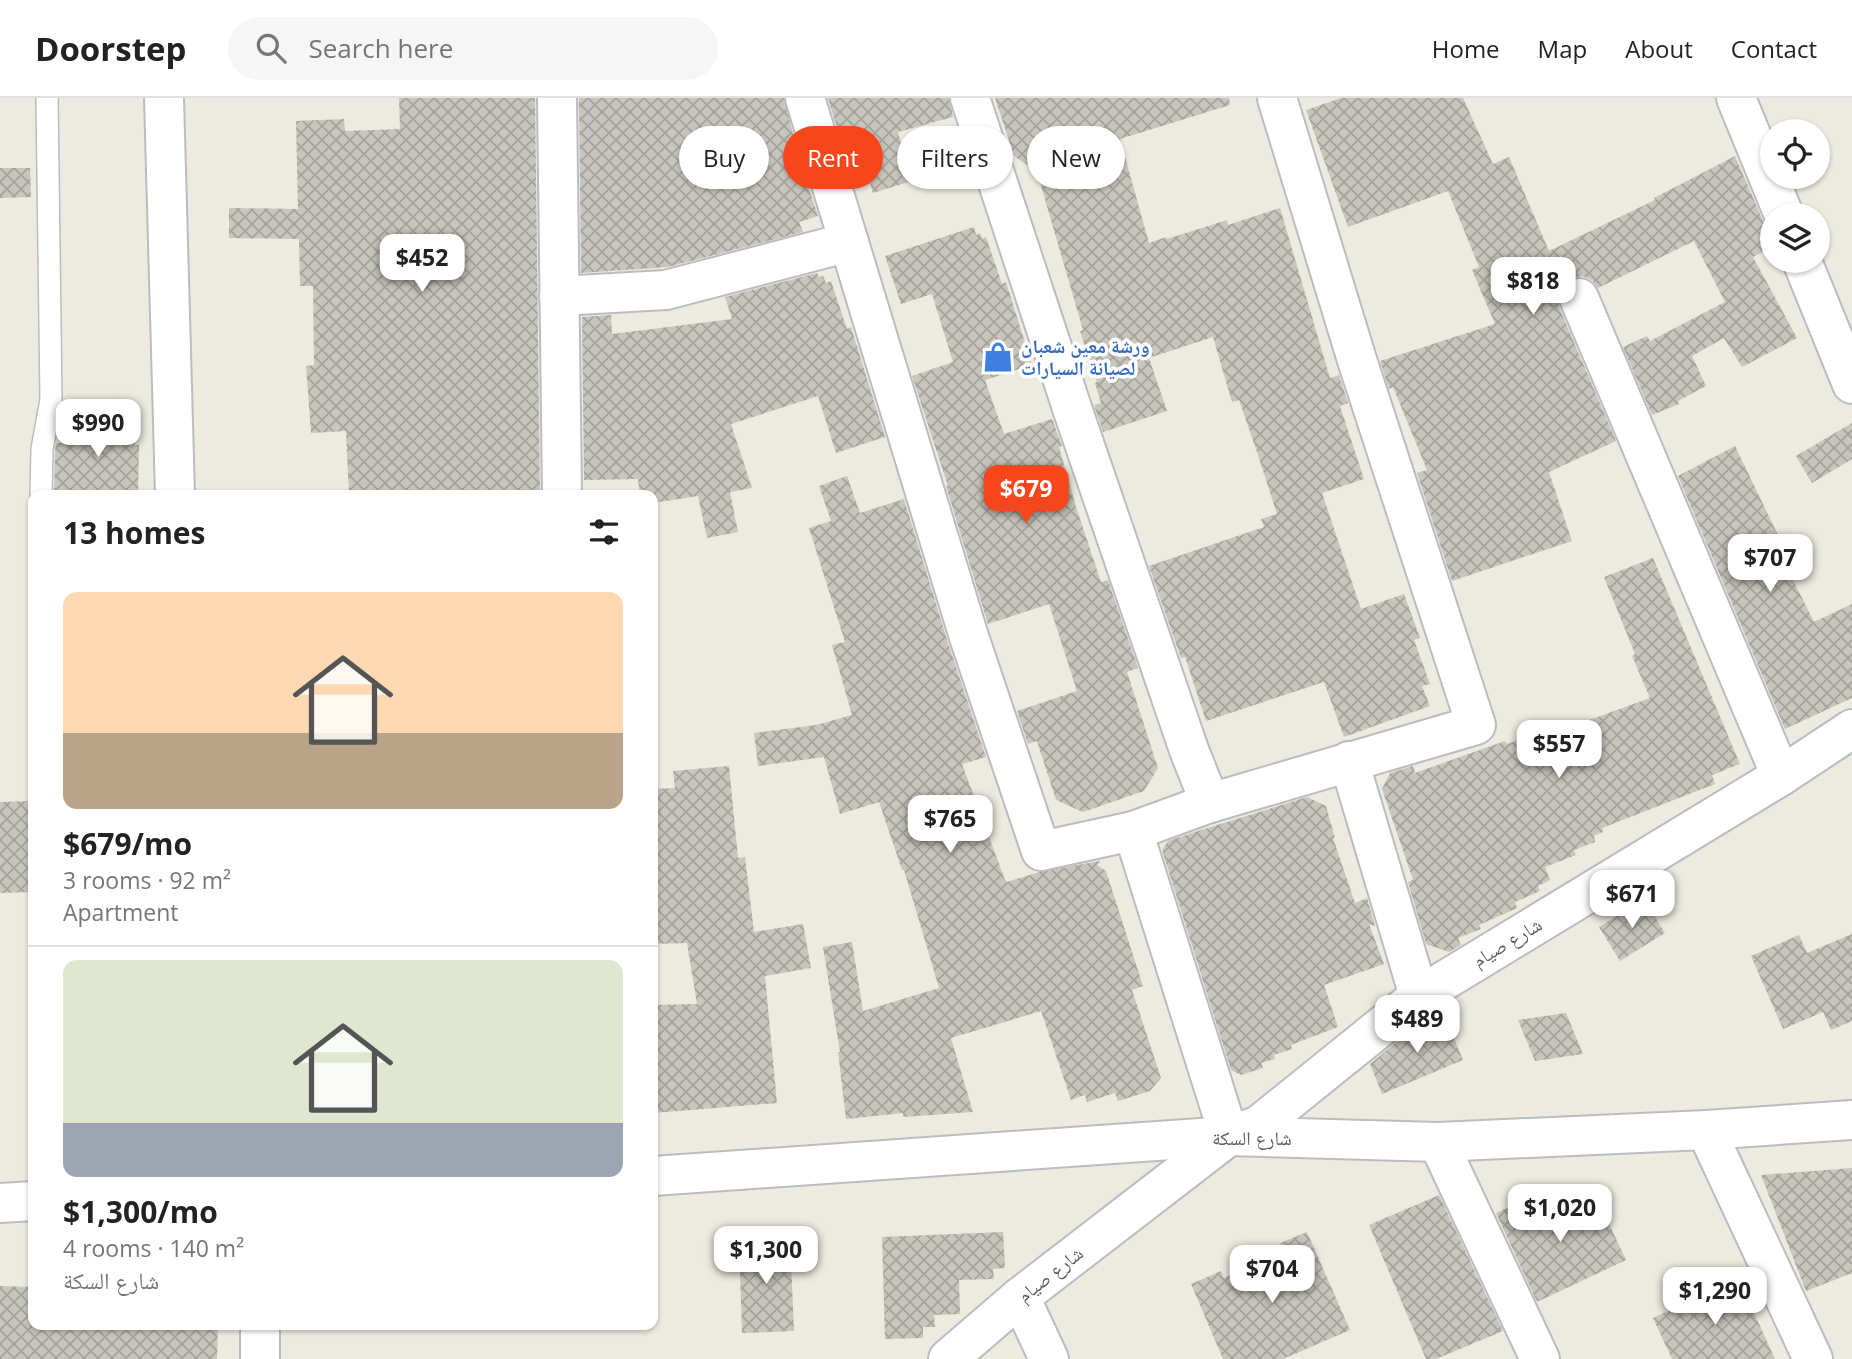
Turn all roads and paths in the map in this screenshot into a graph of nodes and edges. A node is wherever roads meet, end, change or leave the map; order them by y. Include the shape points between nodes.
1 (47, 98) edge
2 (164, 98) edge
3 (557, 98) edge
4 (805, 98) edge
5 (970, 98) edge
6 (1736, 98) edge
7 (1280, 99) edge
8 (1779, 203) edge
9 (849, 242) junction
10 (1807, 273) edge
11 (559, 296) junction
12 (1579, 298) dead end
13 (1852, 384) edge
14 (41, 490) edge
15 (176, 490) edge
16 (562, 490) edge
17 (1852, 729) edge
18 (1349, 761) junction
19 (1781, 776) junction
20 (1210, 803) junction
21 (1133, 831) junction
22 (1419, 996) junction
23 (1852, 1120) edge
24 (1706, 1130) junction
25 (1229, 1136) junction
26 (1438, 1142) junction
27 (658, 1176) edge
28 (28, 1201) edge
29 (0, 1203) edge
30 (1020, 1297) junction
31 (260, 1330) edge
32 (260, 1359) edge
33 (948, 1359) edge
34 (1049, 1359) edge
35 (1540, 1359) edge
36 (1812, 1359) edge

1 - 14 lane via 51,400 42,449
2 - 15 street
3 - 11 street
4 - 9 street
5 - 20 street via 1077,424
6 - 8 street
7 - 18 street via 1357,360 1476,725
9 - 11 street via 666,290
9 - 21 street via 969,637 1041,851
10 - 13 street
11 - 16 street
12 - 19 street
17 - 19 street, شارع صيام
18 - 20 street
18 - 22 street
19 - 22 street, شارع صيام
20 - 21 street
21 - 25 street
22 - 25 street, شارع صيام via 1259,1125
23 - 24 street, شارع السكة
24 - 26 street, شارع السكة
24 - 36 street
25 - 26 street, شارع السكة
25 - 27 street, شارع السكة
25 - 30 street, شارع صيام
26 - 35 street
28 - 29 street
30 - 33 street, شارع صيام
30 - 34 street
31 - 32 street

